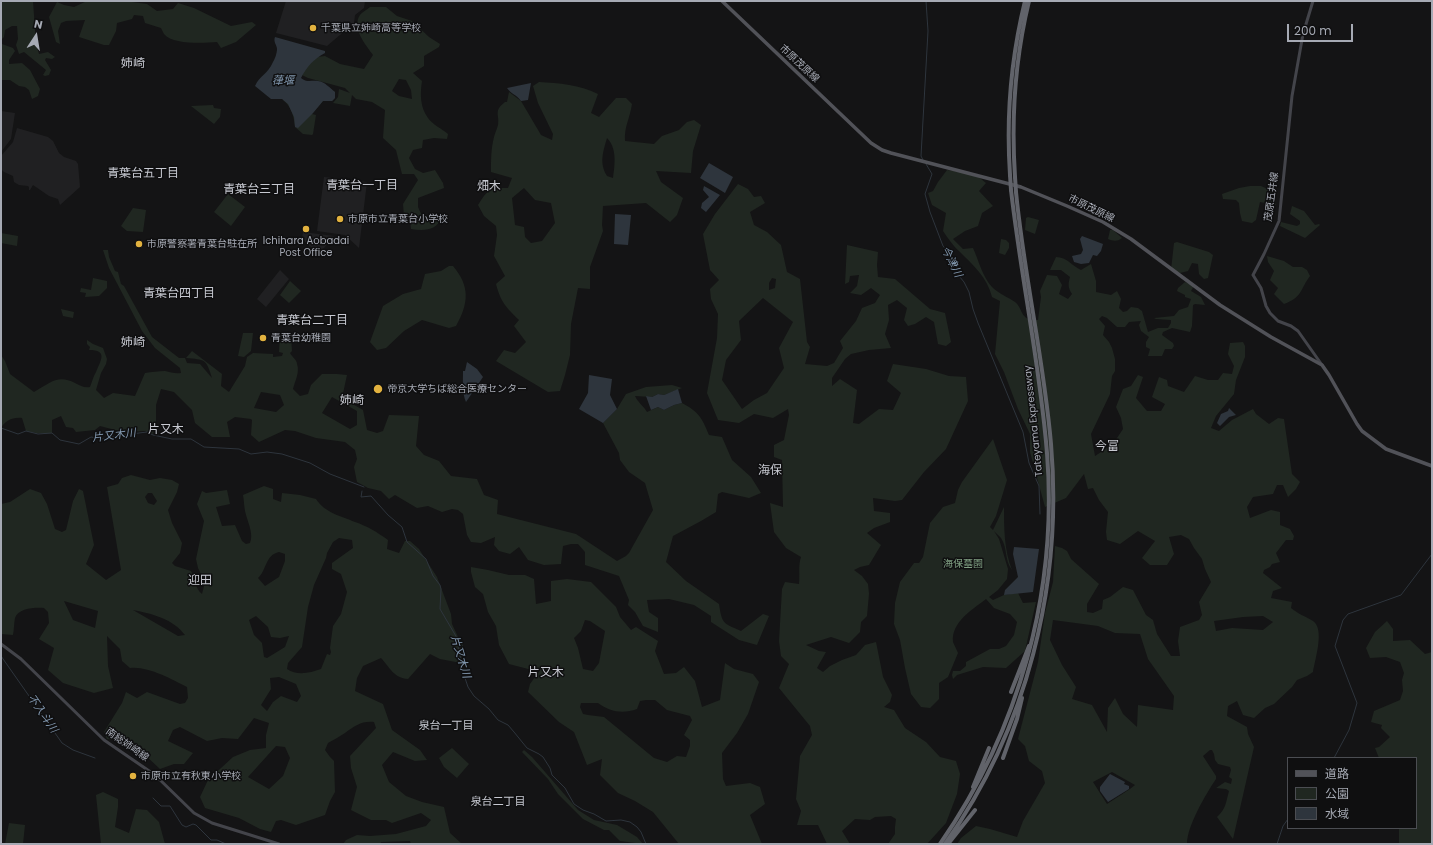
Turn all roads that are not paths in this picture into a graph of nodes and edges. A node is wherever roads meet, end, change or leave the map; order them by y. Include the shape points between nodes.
1 (722, 1) edge
2 (1024, 1) edge
3 (1028, 1) edge
4 (1313, 1) edge
5 (1012, 176) junction
6 (1014, 191) junction
7 (1322, 365) junction
8 (1432, 466) edge
9 (1034, 636) junction
10 (1, 644) edge
11 (1029, 669) junction
12 (1011, 692) dead end
13 (989, 748) dead end
14 (1003, 758) dead end
15 (975, 810) dead end
16 (955, 822) junction
17 (279, 844) edge
18 (940, 844) edge
19 (945, 844) edge
20 (948, 844) edge

1 - 7 main road, 市原茂原線 via 867,140 886,152 1021,187 1103,222 1131,239 1226,308
2 - 5 highway, Tateyama Expressway via 1012,75 1009,127
3 - 5 highway, Tateyama Expressway via 1015,75
4 - 7 main road, 茂原五井線 via 1303,34 1292,96 1278,221 1253,275 1270,313 1278,321 1298,331
5 - 6 highway, Tateyama Expressway, bridge
6 - 9 highway, Tateyama Expressway via 1019,251 1043,412 1048,468 1047,556
6 - 11 highway, Tateyama Expressway via 1047,408 1053,487 1049,578 1038,639
7 - 8 main road, 市原茂原線 via 1362,431 1390,451
9 - 12 highway
9 - 16 highway, Tateyama Expressway via 1004,729 985,770
10 - 17 main road, 南総姉崎線 via 21,659 104,740 155,775 194,813 212,823
11 - 14 highway via 1017,719
11 - 19 highway, Tateyama Expressway via 1019,702 996,756
13 - 16 highway
15 - 20 highway
16 - 18 highway, Tateyama Expressway

